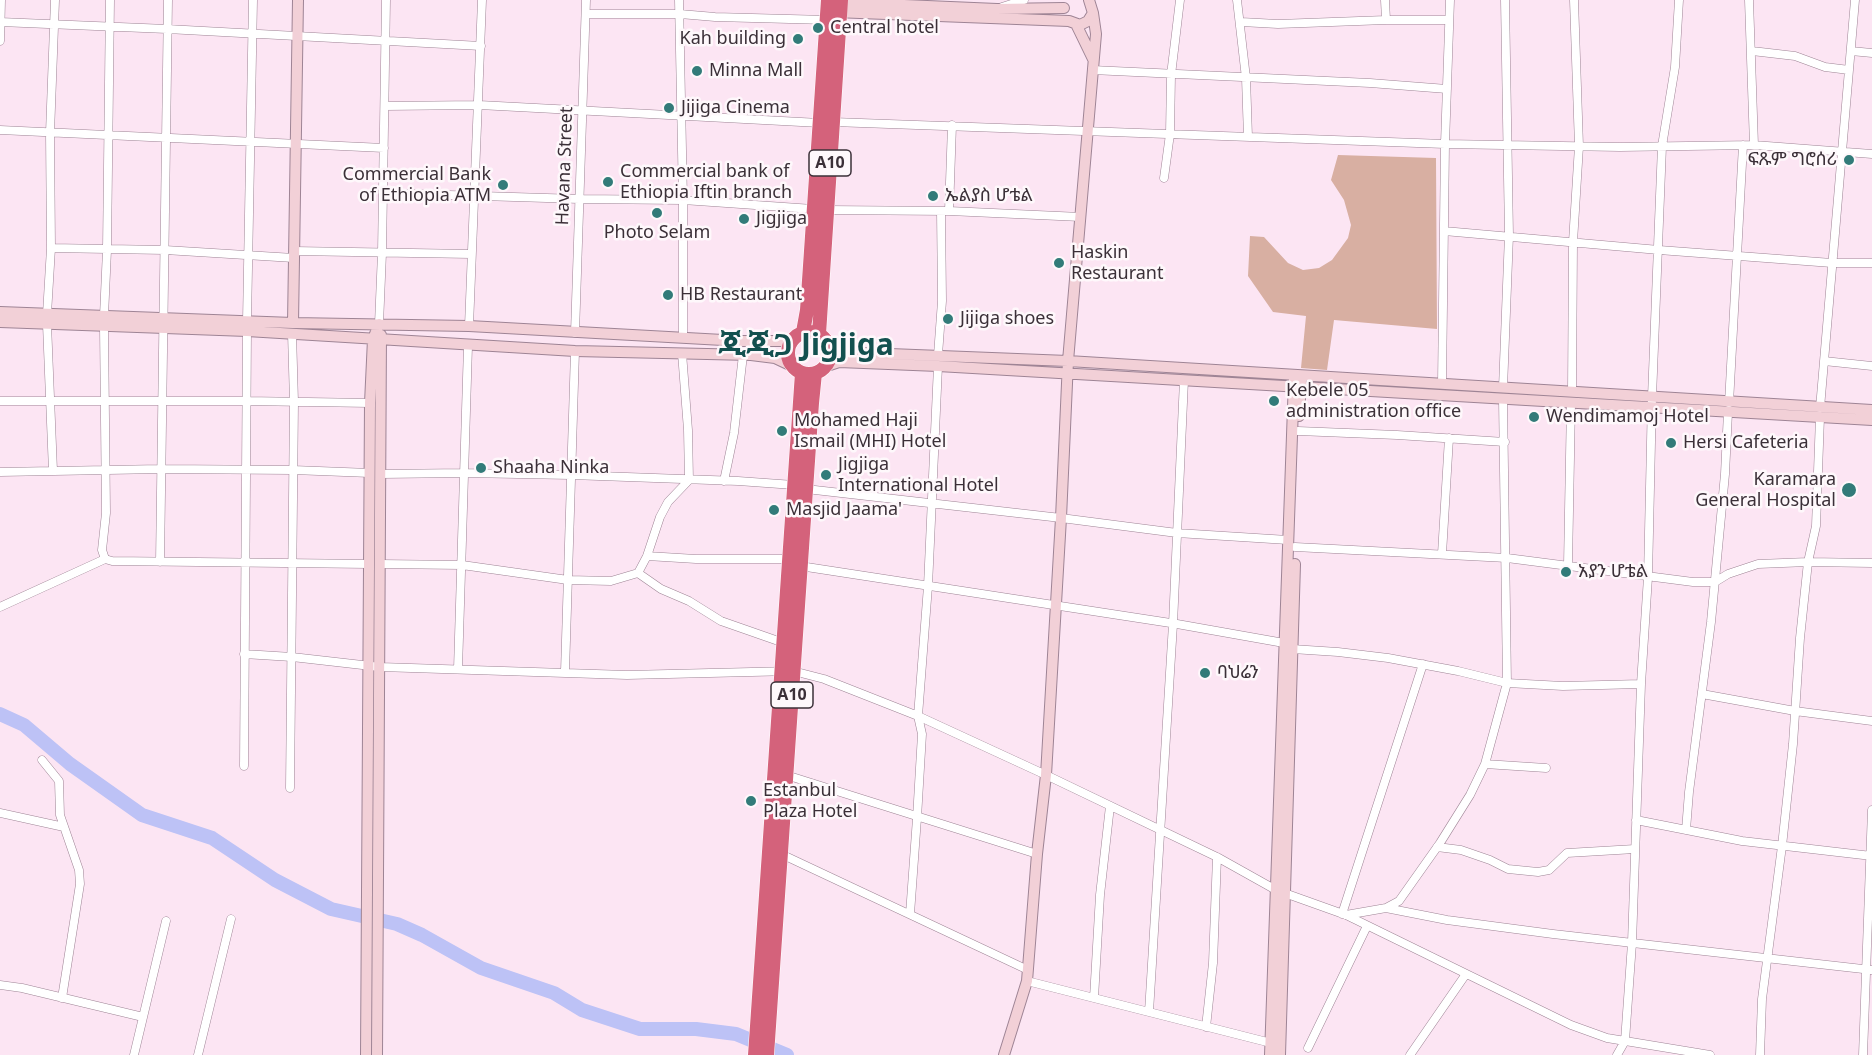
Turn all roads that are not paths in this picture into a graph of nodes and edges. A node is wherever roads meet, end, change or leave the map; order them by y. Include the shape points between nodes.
1 (1, 0) edge
2 (55, 0) edge
3 (110, 0) edge
4 (168, 0) edge
5 (253, 0) edge
6 (298, 0) edge
7 (386, 0) edge
8 (482, 0) edge
9 (586, 0) edge
10 (680, 0) edge
11 (1024, 0) edge
12 (1180, 0) edge
13 (1237, 0) edge
14 (1385, 0) edge
15 (1450, 0) edge
16 (1505, 0) edge
17 (1574, 0) edge
18 (1679, 0) edge
19 (1749, 0) edge
20 (1855, 0) edge
21 (1066, 4) edge
22 (1094, 5) edge
23 (833, 7) edge
24 (997, 9) junction
25 (586, 14) junction
26 (680, 14) junction
27 (1386, 20) junction
28 (1449, 20) junction
29 (0, 22) edge
30 (1241, 22) junction
31 (1072, 23) junction
32 (54, 25) junction
33 (109, 27) junction
34 (167, 29) junction
35 (252, 34) junction
36 (297, 37) junction
37 (386, 40) junction
38 (0, 41) edge
39 (481, 46) junction
40 (1752, 51) junction
41 (1851, 51) junction
42 (1872, 53) edge
43 (1093, 59) junction
44 (1092, 70) junction
45 (1849, 70) junction
46 (1171, 75) junction
47 (1246, 78) junction
48 (1447, 89) junction
49 (479, 105) junction
50 (385, 106) junction
51 (582, 111) junction
52 (681, 115) junction
53 (826, 123) junction
54 (952, 125) junction
55 (0, 130) edge
56 (1087, 131) junction
57 (50, 133) junction
58 (1170, 134) junction
59 (107, 135) junction
60 (1248, 137) junction
61 (166, 138) junction
62 (250, 142) junction
63 (296, 144) junction
64 (1444, 144) junction
65 (1506, 145) junction
66 (1743, 145) junction
67 (1754, 145) junction
68 (1579, 146) junction
69 (1662, 146) junction
70 (384, 148) junction
71 (1842, 152) junction
72 (1872, 154) edge
73 (1164, 178) dead end
74 (383, 192) junction
75 (474, 196) junction
76 (579, 199) junction
77 (683, 200) junction
78 (820, 210) junction
79 (945, 211) junction
80 (1081, 217) junction
81 (1444, 231) junction
82 (1509, 236) junction
83 (1573, 242) junction
84 (51, 248) junction
85 (107, 250) junction
86 (165, 250) junction
87 (1659, 250) junction
88 (382, 253) junction
89 (471, 254) junction
90 (248, 255) junction
91 (294, 255) junction
92 (1738, 256) junction
93 (1832, 263) junction
94 (1872, 263) edge
95 (0, 312) edge
96 (47, 319) junction
97 (0, 322) edge
98 (104, 322) junction
99 (164, 324) junction
100 (379, 324) junction
101 (247, 326) junction
102 (469, 326) junction
103 (292, 328) junction
104 (804, 332) junction
105 (576, 333) junction
106 (819, 334) junction
107 (683, 338) junction
108 (377, 339) junction
109 (792, 341) junction
110 (828, 345) junction
111 (468, 346) junction
112 (575, 351) junction
113 (682, 353) junction
114 (743, 355) junction
115 (938, 360) junction
116 (1824, 361) junction
117 (1872, 366) edge
118 (1068, 367) junction
119 (808, 370) junction
120 (1184, 380) junction
121 (1297, 381) junction
122 (1442, 384) junction
123 (1503, 393) junction
124 (1571, 398) junction
125 (0, 401) edge
126 (49, 401) junction
127 (104, 401) junction
128 (164, 401) junction
129 (246, 401) junction
130 (294, 402) junction
131 (370, 403) junction
132 (1652, 403) junction
133 (1728, 407) junction
134 (1872, 410) edge
135 (1820, 413) junction
136 (1872, 420) edge
137 (1298, 431) junction
138 (1449, 438) junction
139 (1505, 442) junction
140 (105, 470) junction
141 (161, 470) junction
142 (245, 470) junction
143 (293, 470) junction
144 (53, 471) junction
145 (0, 472) edge
146 (465, 473) junction
147 (375, 474) junction
148 (571, 475) junction
149 (689, 480) junction
150 (724, 480) junction
151 (800, 487) junction
152 (931, 503) junction
153 (1061, 518) junction
154 (1177, 533) junction
155 (1292, 544) junction
156 (1442, 554) junction
157 (647, 556) junction
158 (1507, 558) junction
159 (105, 559) junction
160 (160, 562) junction
161 (292, 562) junction
162 (1808, 562) junction
163 (244, 563) junction
164 (795, 563) junction
165 (1872, 563) edge
166 (375, 564) junction
167 (462, 565) junction
168 (1569, 565) junction
169 (639, 573) junction
170 (1648, 577) junction
171 (568, 580) junction
172 (1715, 582) junction
173 (928, 586) junction
174 (1056, 605) junction
175 (0, 607) edge
176 (1173, 624) junction
177 (784, 643) junction
178 (1288, 646) junction
179 (244, 654) junction
180 (292, 657) junction
181 (1423, 664) junction
182 (375, 667) junction
183 (458, 669) junction
184 (787, 671) junction
185 (566, 672) junction
186 (1508, 683) junction
187 (1641, 684) junction
188 (1702, 694) junction
189 (1795, 711) junction
190 (918, 716) junction
191 (1872, 721) edge
192 (42, 760) dead end
193 (1485, 764) junction
194 (244, 766) dead end
195 (1546, 768) dead end
196 (786, 775) junction
197 (1046, 775) junction
198 (290, 788) dead end
199 (1110, 806) junction
200 (1872, 810) edge
201 (0, 813) edge
202 (918, 818) junction
203 (1636, 820) junction
204 (64, 827) junction
205 (1160, 830) junction
206 (1686, 830) junction
207 (1782, 846) junction
208 (1437, 847) junction
209 (1635, 849) junction
210 (781, 854) junction
211 (1036, 854) junction
212 (1871, 856) edge
213 (1217, 857) junction
214 (1280, 891) junction
215 (1386, 908) junction
216 (910, 914) junction
217 (1344, 914) junction
218 (231, 919) dead end
219 (166, 921) dead end
220 (1367, 926) junction
221 (1869, 931) edge
222 (1632, 943) junction
223 (373, 950) junction
224 (1767, 958) junction
225 (1869, 969) edge
226 (1466, 974) junction
227 (1028, 976) junction
228 (0, 985) edge
229 (62, 998) junction
230 (1094, 998) junction
231 (764, 1005) junction
232 (1149, 1012) junction
233 (143, 1017) junction
234 (1206, 1027) junction
235 (1624, 1041) junction
236 (1271, 1043) junction
237 (1308, 1048) dead end
238 (134, 1055) edge
239 (198, 1055) edge
240 (366, 1055) edge
241 (377, 1055) edge
242 (755, 1055) edge
243 (766, 1055) edge
244 (1004, 1055) edge
245 (1270, 1055) edge
246 (1280, 1055) edge
247 (1410, 1055) edge
248 (1617, 1055) edge
249 (1710, 1055) edge
250 (1760, 1055) edge
251 (1863, 1055) edge

1 - 29 street
2 - 32 street
3 - 33 street
4 - 34 street
5 - 35 street
6 - 36 main road
7 - 37 street
8 - 39 street
9 - 25 street, Havana Street
10 - 26 street
11 - 24 street
12 - 46 street
13 - 30 street
14 - 27 street
15 - 28 street
16 - 65 street
17 - 68 street
18 - 69 street via 1675,67
19 - 40 street
20 - 41 street
21 - 24 main road
21 - 31 main road via 1065,15
22 - 31 main road via 1088,21
22 - 43 main road
23 - 24 main road
23 - 26 street via 715,17
23 - 31 main road
23 - 53 highway, A10
25 - 26 street
25 - 51 street, Havana Street
26 - 52 street
27 - 28 street
27 - 30 street
28 - 48 street
29 - 32 street
29 - 38 street
30 - 47 street
31 - 43 main road
32 - 33 street
32 - 57 street
33 - 34 street
33 - 59 street
34 - 35 street
34 - 61 street
35 - 36 street
35 - 62 street
36 - 37 street
36 - 63 main road
37 - 39 street
37 - 50 street
39 - 49 street
40 - 45 street via 1795,56
40 - 67 street
41 - 42 street
41 - 45 street
43 - 44 main road
44 - 46 street
44 - 56 main road
45 - 71 street
46 - 47 street
46 - 58 street
47 - 48 street
47 - 60 street
48 - 64 street
49 - 50 street
49 - 51 street
49 - 75 street
50 - 70 street
51 - 52 street
51 - 76 street, Havana Street
52 - 53 street
52 - 77 street
53 - 54 street
53 - 78 highway, A10
54 - 56 street
54 - 79 street
55 - 57 street
56 - 58 street
56 - 80 main road
57 - 59 street
57 - 84 street
58 - 60 street
58 - 73 street
59 - 61 street
59 - 85 street
60 - 64 street
61 - 62 street
61 - 86 street
62 - 63 street
62 - 90 street
63 - 70 street
63 - 91 main road
64 - 65 street
64 - 81 street
65 - 68 street
65 - 82 street
66 - 67 street
66 - 69 street
66 - 92 street
67 - 71 street
68 - 69 street
68 - 83 street
69 - 87 street
70 - 74 street
71 - 72 street
71 - 93 street
74 - 75 street
74 - 88 street
75 - 76 street
75 - 89 street
76 - 77 street
76 - 105 street, Havana Street
77 - 78 street
77 - 107 street
78 - 79 street
78 - 104 highway, A10
78 - 106 highway, A10
79 - 80 street
79 - 115 street
80 - 118 main road
81 - 82 street
81 - 122 street
82 - 83 street
82 - 123 street
83 - 87 street
83 - 124 street
84 - 85 street
84 - 96 street
85 - 86 street
85 - 98 street
86 - 90 street
86 - 99 street
87 - 92 street
87 - 132 street
88 - 89 street
88 - 91 street
88 - 100 street
89 - 102 street
90 - 91 street
90 - 101 street
91 - 103 main road
92 - 93 street
92 - 133 street
93 - 94 street
93 - 116 street
95 - 96 main road
96 - 97 main road
96 - 98 main road
96 - 126 street
98 - 99 main road
98 - 127 street
99 - 101 main road
99 - 128 street
100 - 102 main road
100 - 103 main road
100 - 108 main road
101 - 103 main road
101 - 129 street
102 - 105 main road
103 - 108 main road
103 - 130 street
104 - 106 highway
104 - 109 highway
105 - 107 main road
106 - 110 highway
107 - 109 main road
108 - 111 main road
108 - 131 main road
108 - 147 main road
109 - 119 highway, A10 via 788,355
110 - 115 main road via 839,352
110 - 119 highway, A10 via 829,359
111 - 112 main road
111 - 146 street
112 - 113 main road
112 - 148 street
113 - 114 main road
113 - 149 street
114 - 119 main road via 775,358
114 - 150 street
115 - 118 main road
115 - 119 main road via 839,362
115 - 152 street
116 - 117 street
116 - 135 street
118 - 120 main road
118 - 121 main road
118 - 153 main road
119 - 151 highway, A10
120 - 121 main road
120 - 154 street
121 - 122 main road
121 - 123 main road
121 - 137 main road
121 - 155 main road
122 - 123 main road
123 - 124 main road
123 - 139 street
124 - 132 main road
124 - 168 street
125 - 126 street
126 - 127 street
126 - 144 street
127 - 128 street
127 - 140 street
128 - 129 street
128 - 141 street
129 - 130 street
129 - 142 street
130 - 131 street
130 - 143 street
131 - 147 main road
132 - 133 main road
132 - 170 street
133 - 135 main road
133 - 172 street
134 - 135 main road
135 - 136 main road
135 - 162 street via 1816,526
137 - 138 street
137 - 155 main road
138 - 139 street
138 - 156 street
139 - 158 street
140 - 141 street
140 - 144 street
140 - 159 street
141 - 142 street
141 - 160 street
142 - 143 street
142 - 163 street
143 - 147 street
143 - 161 street
144 - 145 street
146 - 147 street
146 - 148 street
146 - 167 street
147 - 166 main road
148 - 149 street
148 - 171 street
149 - 150 street
149 - 157 street via 668,502
150 - 151 street
151 - 152 street
151 - 164 highway, A10
152 - 153 street
152 - 173 street
153 - 154 street
153 - 174 main road
154 - 155 street
154 - 176 street
155 - 156 street
155 - 178 main road
156 - 158 street
157 - 164 street
157 - 169 street
158 - 168 street
158 - 186 street
159 - 160 street
159 - 175 street
160 - 163 street
161 - 163 street
161 - 166 street
161 - 180 street
162 - 165 street
162 - 172 street via 1758,564
162 - 189 street
163 - 179 street
164 - 173 street
164 - 177 highway, A10
164 - 184 highway, A10
166 - 167 street
166 - 182 main road
167 - 171 street
167 - 183 street
168 - 170 street
169 - 171 street via 612,581
169 - 177 street via 721,621
170 - 172 street
170 - 187 street
171 - 185 street
172 - 188 street
173 - 174 street
173 - 190 street
174 - 176 street
174 - 197 main road
176 - 178 street
176 - 205 street
177 - 184 highway, A10
178 - 181 street
178 - 214 main road
179 - 180 street
179 - 194 street
180 - 182 street
180 - 198 street
181 - 186 street
181 - 217 street
182 - 183 street
182 - 223 main road
183 - 185 street
184 - 185 street via 627,675
184 - 190 street via 824,679
184 - 196 highway, A10
184 - 231 highway, A10
186 - 187 street
186 - 193 street
187 - 203 street
188 - 189 street
188 - 206 street
189 - 191 street
189 - 207 street
190 - 197 street
190 - 202 street via 922,734
192 - 204 street via 60,781
193 - 195 street
193 - 208 street
196 - 202 street
196 - 210 highway, A10
197 - 199 street
197 - 211 main road
199 - 205 street
199 - 230 street
200 - 212 street
201 - 204 street
202 - 211 street
202 - 216 street
203 - 206 street
203 - 209 street
204 - 229 street via 80,884
205 - 213 street
205 - 232 street
206 - 207 street
207 - 212 street
207 - 224 street
208 - 209 street via 1461,850 1508,869 1538,872 1549,870 1567,854
208 - 215 street via 1399,901
209 - 222 street
210 - 216 street
210 - 231 highway, A10
211 - 227 main road
212 - 221 street
213 - 214 street
213 - 234 street
214 - 217 street
214 - 236 main road
214 - 246 main road
215 - 217 street
215 - 222 street via 1447,920
216 - 227 street
217 - 220 street
218 - 239 street
219 - 233 street
220 - 226 street
220 - 237 street
221 - 225 street
222 - 224 street
222 - 235 street
223 - 240 main road
223 - 241 main road
224 - 225 street
224 - 250 street
225 - 251 street
226 - 235 street via 1571,1025
226 - 247 street
227 - 230 street
227 - 244 main road
228 - 229 street
229 - 233 street
230 - 232 street
231 - 242 highway, A10
231 - 243 highway, A10
232 - 234 street
233 - 238 street
234 - 236 street
235 - 248 street
235 - 249 street
236 - 245 main road

